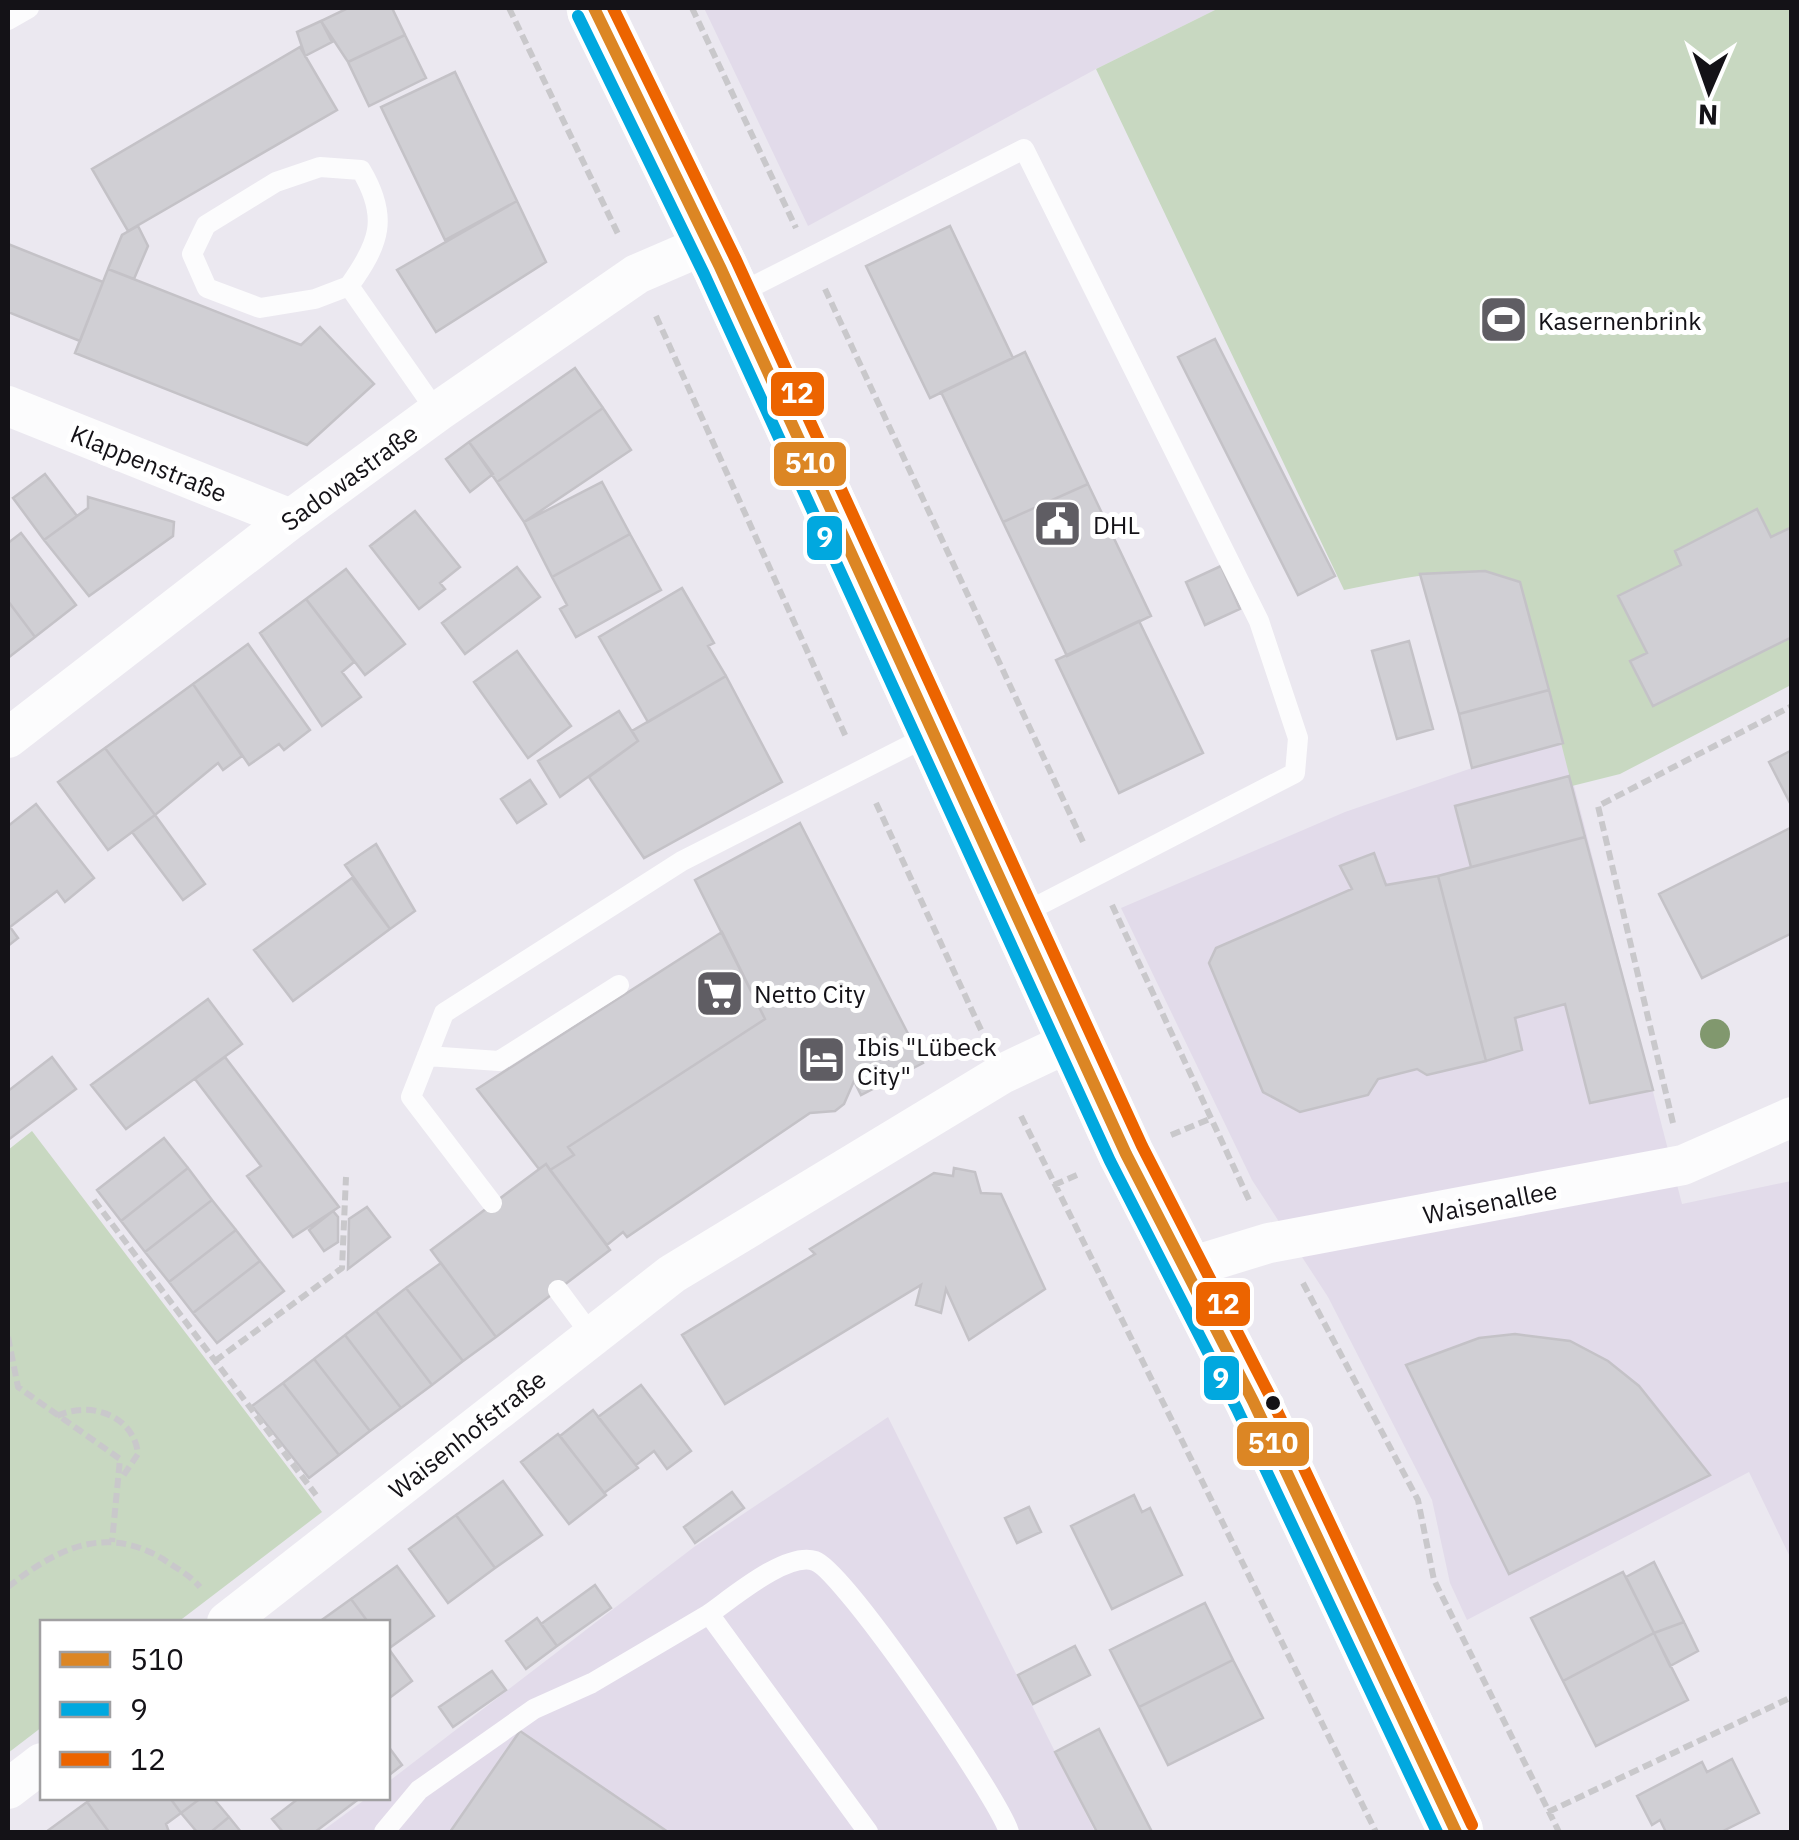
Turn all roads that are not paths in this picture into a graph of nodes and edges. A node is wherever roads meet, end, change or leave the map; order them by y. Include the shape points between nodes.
1 (30, 8) edge
2 (594, 8) edge
3 (8, 20) edge
4 (708, 243) junction
5 (349, 286) junction
6 (733, 296) junction
7 (8, 406) edge
8 (436, 412) junction
9 (290, 519) junction
10 (934, 733) junction
11 (8, 738) edge
12 (1018, 916) junction
13 (619, 985) dead end
14 (1074, 1040) junction
15 (427, 1056) junction
16 (1792, 1118) edge
17 (492, 1202) dead end
18 (1184, 1270) junction
19 (558, 1290) dead end
20 (592, 1336) junction
21 (709, 1614) junction
22 (230, 1620) edge
23 (40, 1765) edge
24 (8, 1789) edge
25 (384, 1832) edge
26 (868, 1832) edge
27 (1009, 1832) edge
28 (1456, 1832) edge

1 - 3 lane
2 - 4 main road
4 - 6 main road
4 - 8 street, Sadowastraße via 637,274
5 - 5 lane via 377,232 379,201 361,170 320,167 276,182 206,225 192,254 208,288 260,308
5 - 8 lane
6 - 10 main road
6 - 12 lane via 1024,148 1259,620 1298,738 1295,773
7 - 9 street, Klappenstraße
8 - 9 street, Sadowastraße
9 - 11 street, Sadowastraße
10 - 12 main road
10 - 15 lane via 682,861 444,1013
12 - 14 main road
13 - 15 lane via 498,1061
14 - 18 main road
14 - 20 street, Waisenhofstraße via 1002,1074 672,1274
15 - 17 lane via 411,1098
16 - 18 street, Waisenallee via 1683,1165 1269,1243
18 - 28 main road via 1253,1401
19 - 20 lane
20 - 22 street, Waisenhofstraße
21 - 25 lane via 534,1709 419,1790
21 - 26 lane
21 - 27 lane via 796,1560 826,1567 876,1625
23 - 24 street

